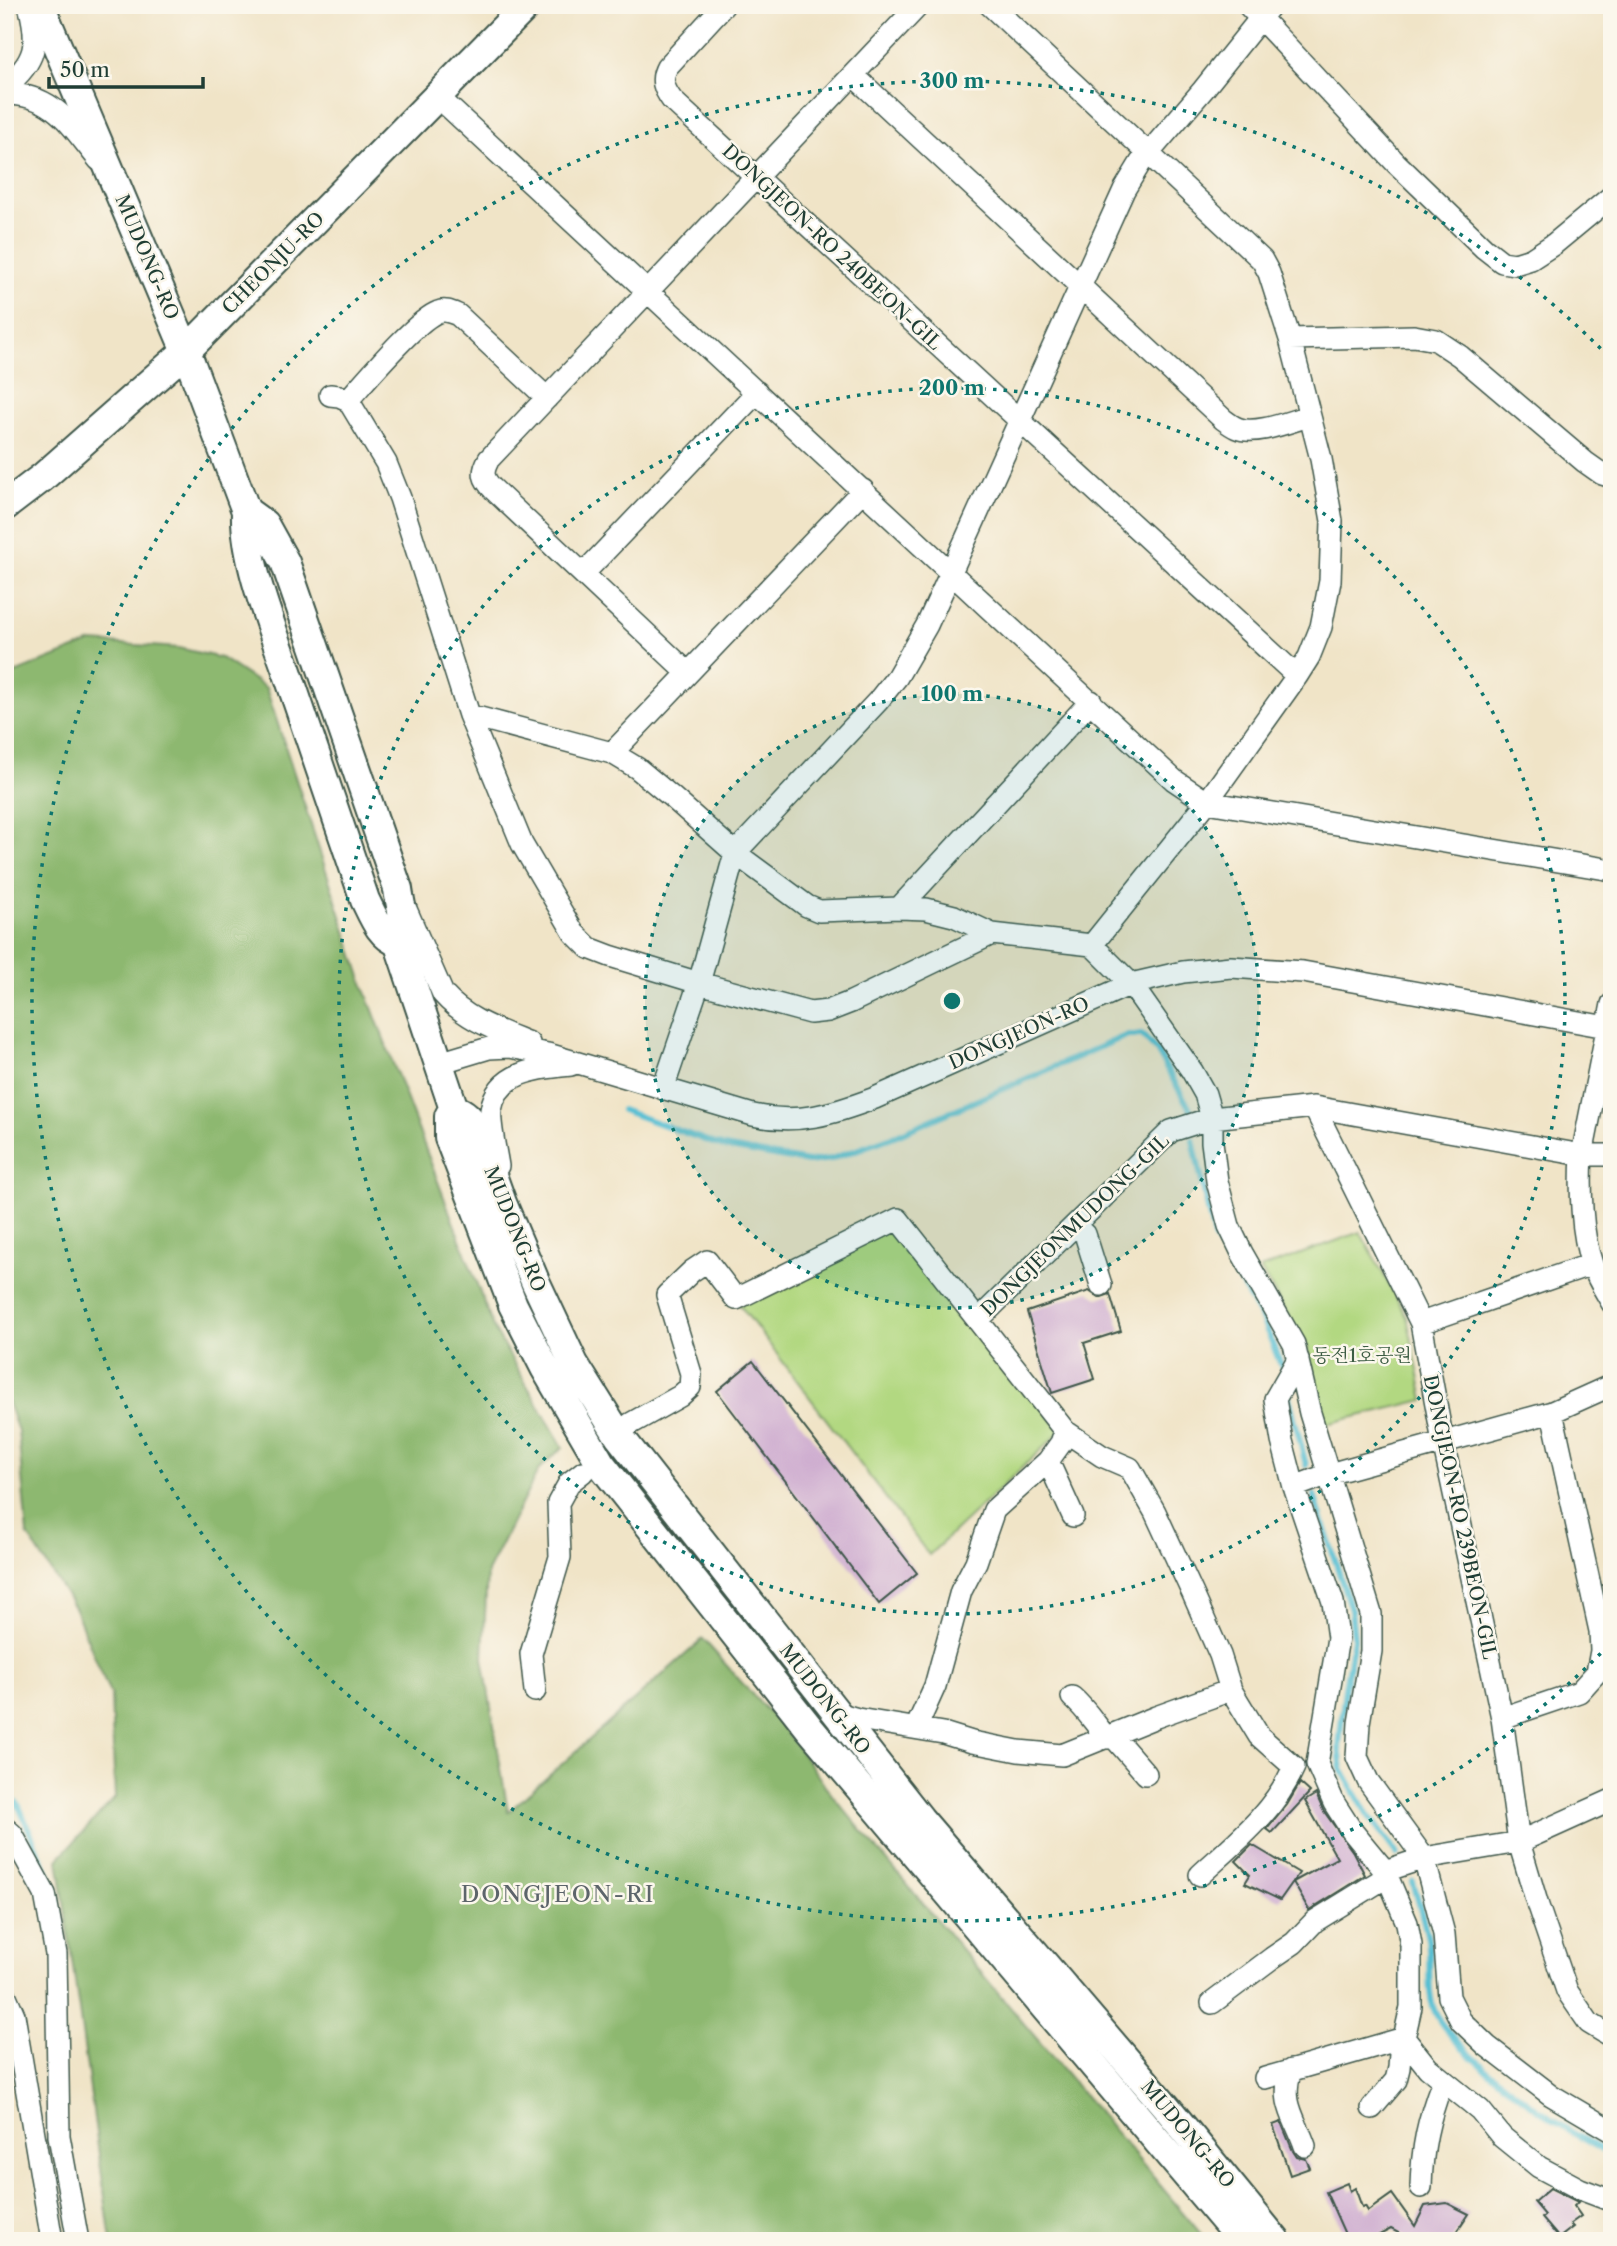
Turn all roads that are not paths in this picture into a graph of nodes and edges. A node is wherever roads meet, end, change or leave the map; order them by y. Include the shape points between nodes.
1 (29, 5) edge
2 (40, 5) edge
3 (527, 5) edge
4 (724, 5) edge
5 (919, 5) edge
6 (990, 5) edge
7 (1259, 10) edge
8 (853, 75) junction
9 (5, 87) edge
10 (5, 94) edge
11 (437, 96) junction
12 (1149, 154) junction
13 (756, 177) junction
14 (115, 179) junction
15 (1612, 196) edge
16 (1080, 286) junction
17 (649, 291) junction
18 (1290, 339) junction
19 (186, 351) junction
20 (757, 392) junction
21 (547, 398) junction
22 (1309, 416) junction
23 (1020, 421) junction
24 (1612, 477) edge
25 (863, 490) junction
26 (5, 506) edge
27 (246, 511) junction
28 (951, 571) junction
29 (583, 574) junction
30 (688, 673) junction
31 (1297, 676) junction
32 (1091, 701) junction
33 (469, 715) junction
34 (612, 753) junction
35 (1207, 802) junction
36 (735, 853) junction
37 (1612, 870) edge
38 (398, 890) junction
39 (899, 908) junction
40 (992, 933) junction
41 (398, 942) junction
42 (1092, 945) junction
43 (699, 983) junction
44 (1130, 984) junction
45 (1612, 1004) edge
46 (1610, 1027) edge
47 (439, 1063) junction
48 (582, 1064) junction
49 (663, 1089) junction
50 (1314, 1107) junction
51 (454, 1109) junction
52 (1212, 1118) junction
53 (1582, 1155) junction
54 (1612, 1155) edge
55 (502, 1203) junction
56 (1073, 1226) junction
57 (1592, 1264) junction
58 (1101, 1285) dead end
59 (1612, 1303) edge
60 (978, 1320) junction
61 (1421, 1323) junction
62 (1296, 1352) junction
63 (1612, 1384) edge
64 (1552, 1412) junction
65 (630, 1424) dead end
66 (1065, 1431) junction
67 (1443, 1442) junction
68 (1048, 1461) junction
69 (583, 1472) dead end
70 (1329, 1474) junction
71 (1294, 1487) junction
72 (1073, 1516) dead end
73 (1231, 1690) junction
74 (535, 1691) dead end
75 (1072, 1697) dead end
76 (834, 1712) junction
77 (1502, 1718) junction
78 (916, 1728) junction
79 (1110, 1737) junction
80 (1317, 1764) junction
81 (1294, 1767) junction
82 (1146, 1774) dead end
83 (1612, 1800) edge
84 (5, 1828) edge
85 (1519, 1842) junction
86 (1424, 1858) junction
87 (1386, 1873) junction
88 (1200, 1875) dead end
89 (5, 1994) edge
90 (1212, 2003) dead end
91 (1612, 2037) edge
92 (1403, 2038) junction
93 (1291, 2070) junction
94 (1265, 2078) dead end
95 (1446, 2084) junction
96 (1371, 2108) dead end
97 (1612, 2131) edge
98 (1306, 2146) dead end
99 (1421, 2187) dead end
100 (1612, 2202) edge
101 (52, 2241) edge
102 (78, 2241) edge
103 (1242, 2241) edge
104 (1276, 2241) edge

1 - 9 street via 35,49 30,62
2 - 14 main road, MUDONG-RO
3 - 11 main road, CHEONJU-RO
4 - 13 street, DONGJEON-RO 240BEON-GIL via 667,67 663,81 673,100
5 - 8 street
6 - 12 street
7 - 12 street via 1203,90
7 - 15 street via 1388,155 1502,262 1531,259
8 - 13 street
8 - 16 street
10 - 14 street via 37,98 51,106
11 - 17 street
11 - 19 main road, CHEONJU-RO
12 - 16 street via 1124,190
12 - 18 street via 1262,260
13 - 17 street
13 - 23 street, DONGJEON-RO 240BEON-GIL
14 - 19 main road, MUDONG-RO
16 - 22 street via 1237,428 1261,429
16 - 23 street
17 - 20 street
17 - 21 street
18 - 22 street
18 - 24 street via 1414,336 1436,340 1584,462
19 - 26 main road, CHEONJU-RO
19 - 27 main road, MUDONG-RO
20 - 25 street
20 - 29 street
21 - 29 street via 489,459 483,475 494,491
21 - 33 street via 449,311 439,311 414,330 339,397 386,463
22 - 31 street via 1332,521 1332,554 1321,626
23 - 28 street
23 - 31 street, DONGJEON-RO 240BEON-GIL
25 - 28 street
25 - 30 street
27 - 38 main road, MUDONG-RO via 264,524 285,562
27 - 41 main road, MUDONG-RO via 256,575 365,900 383,933
28 - 32 street
28 - 36 street via 922,635 891,685
29 - 30 street
30 - 34 street
31 - 35 street
32 - 35 street via 1174,780
32 - 39 street
33 - 34 street
33 - 43 street via 522,844 574,933 589,948
34 - 36 street via 673,797
35 - 37 street
35 - 42 street
36 - 39 street via 819,911
36 - 43 street
38 - 41 main road, MUDONG-RO via 404,928
38 - 48 street via 451,1003 485,1026
39 - 40 street via 954,916
40 - 42 street
40 - 43 street via 828,1011 793,1010
41 - 47 main road, MUDONG-RO
42 - 44 street
43 - 49 street
44 - 46 street, DONGJEON-RO via 1231,967 1303,972
44 - 49 street, DONGJEON-RO via 833,1114 774,1119
44 - 52 street via 1192,1071
45 - 46 street
46 - 53 street
47 - 48 street, DONGJEON-RO via 509,1047
47 - 51 main road, MUDONG-RO
48 - 49 street, DONGJEON-RO
48 - 55 street via 520,1074 497,1093 490,1111
50 - 52 street
50 - 53 street
50 - 61 street, DONGJEON-RO 239BEON-GIL
51 - 55 main road, MUDONG-RO via 471,1119
51 - 103 main road, MUDONG-RO via 449,1116 449,1138 513,1305 601,1464 810,1729
52 - 56 street, DONGJEONMUDONG-GIL via 1171,1131
52 - 62 street via 1217,1181 1229,1226
53 - 54 street
53 - 57 street via 1582,1213
55 - 76 main road, MUDONG-RO via 574,1364 618,1436
56 - 58 street via 1085,1234
56 - 60 street, DONGJEONMUDONG-GIL
57 - 59 street
57 - 61 street
60 - 65 street via 898,1219 736,1299 707,1261 667,1295 691,1374 690,1387
60 - 66 street
61 - 67 street, DONGJEON-RO 239BEON-GIL
62 - 70 street
62 - 71 street via 1275,1399
63 - 64 street
64 - 67 street
64 - 77 street via 1601,1651 1597,1672 1579,1692
66 - 68 street
66 - 73 street via 1130,1468 1142,1486 1220,1655
67 - 70 street
67 - 77 street, DONGJEON-RO 239BEON-GIL
68 - 72 street
68 - 78 street via 994,1510 961,1591 935,1686
69 - 74 street via 569,1483 558,1503 560,1557 531,1654
70 - 71 street
70 - 86 street via 1371,1614 1371,1651 1357,1757 1368,1782
71 - 80 street via 1333,1602 1338,1638
73 - 79 street
73 - 81 street via 1259,1736
75 - 79 street
76 - 78 street
76 - 104 main road, MUDONG-RO
77 - 85 street, DONGJEON-RO 239BEON-GIL
78 - 79 street via 1018,1751 1062,1755
79 - 82 street
80 - 81 street
80 - 87 street via 1334,1803
81 - 88 street via 1264,1815
83 - 85 street
84 - 102 street via 45,1894 56,1954 59,2136
85 - 86 street
85 - 91 street, DONGJEON-RO 239BEON-GIL via 1567,1991 1589,2023
86 - 87 street
86 - 97 street via 1444,1934 1449,1997 1461,2021 1551,2095
87 - 90 street via 1315,1921 1294,1943
87 - 92 street via 1402,1907 1411,1945 1411,2007
89 - 101 street via 14,2015
92 - 93 street
92 - 95 street
92 - 96 street via 1396,2080
93 - 94 street
93 - 98 street via 1287,2103
95 - 99 street via 1442,2083 1429,2116
95 - 100 street via 1539,2167

